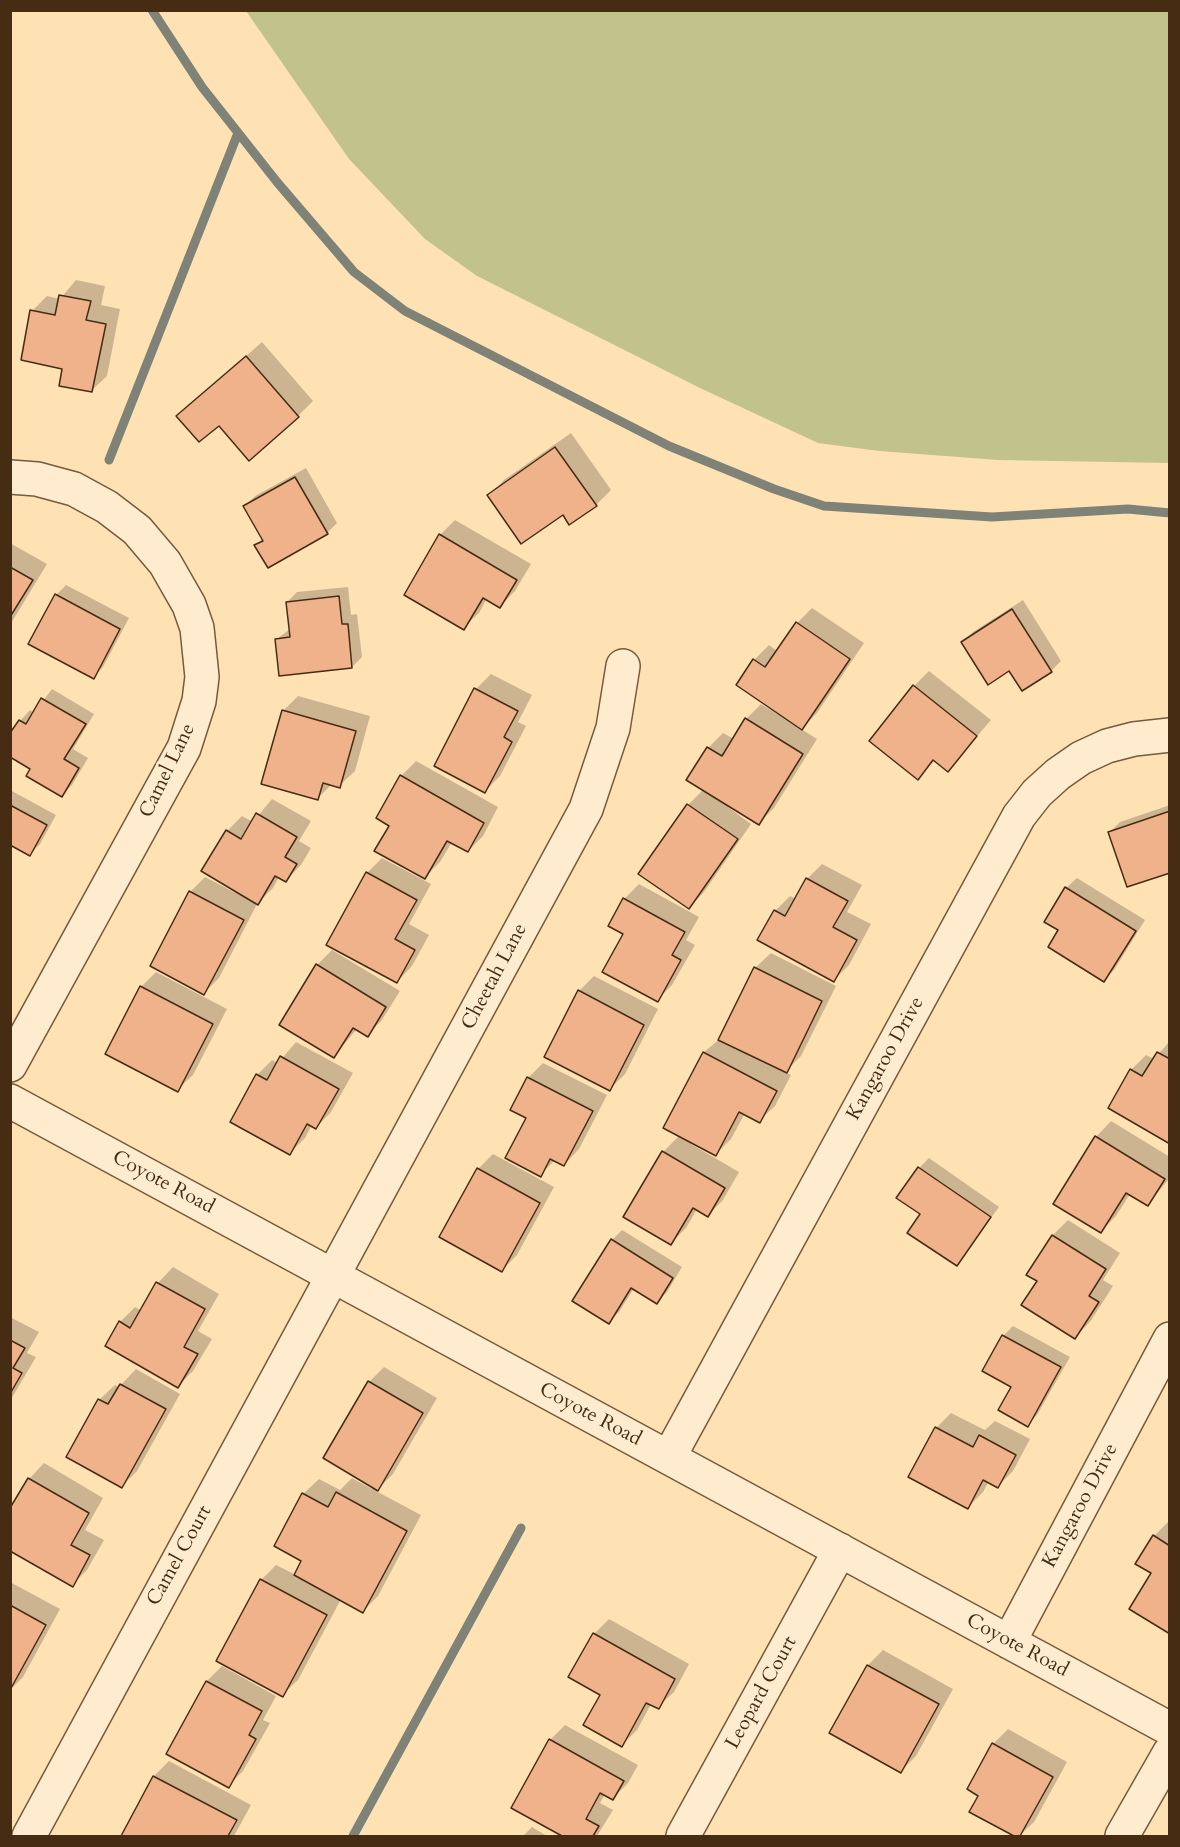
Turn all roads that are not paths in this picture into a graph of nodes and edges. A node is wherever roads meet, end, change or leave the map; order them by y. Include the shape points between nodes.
1 (10, 477) edge
2 (623, 666) dead end
3 (1170, 735) edge
4 (10, 1065) edge
5 (10, 1101) edge
6 (333, 1276) junction
7 (1170, 1339) edge
8 (669, 1457) junction
9 (840, 1550) junction
10 (1010, 1642) junction
11 (1170, 1729) edge
12 (1170, 1752) edge
13 (29, 1836) edge
14 (684, 1836) edge
15 (1122, 1836) edge

1 - 4 street, Camel Lane via 37,479 74,489 137,530 165,563 189,605 197,628 202,677 199,701 184,747
2 - 6 street, Cheetah Lane via 613,728 586,809
3 - 8 street, Kangaroo Drive via 1107,746 1082,758 1037,793 1019,816
5 - 6 street, Coyote Road
6 - 8 street, Coyote Road
6 - 13 street, Camel Court
7 - 10 street, Kangaroo Drive
8 - 9 street, Coyote Road
9 - 10 street, Coyote Road
9 - 14 street, Leopard Court
10 - 11 street, Coyote Road
12 - 15 street

